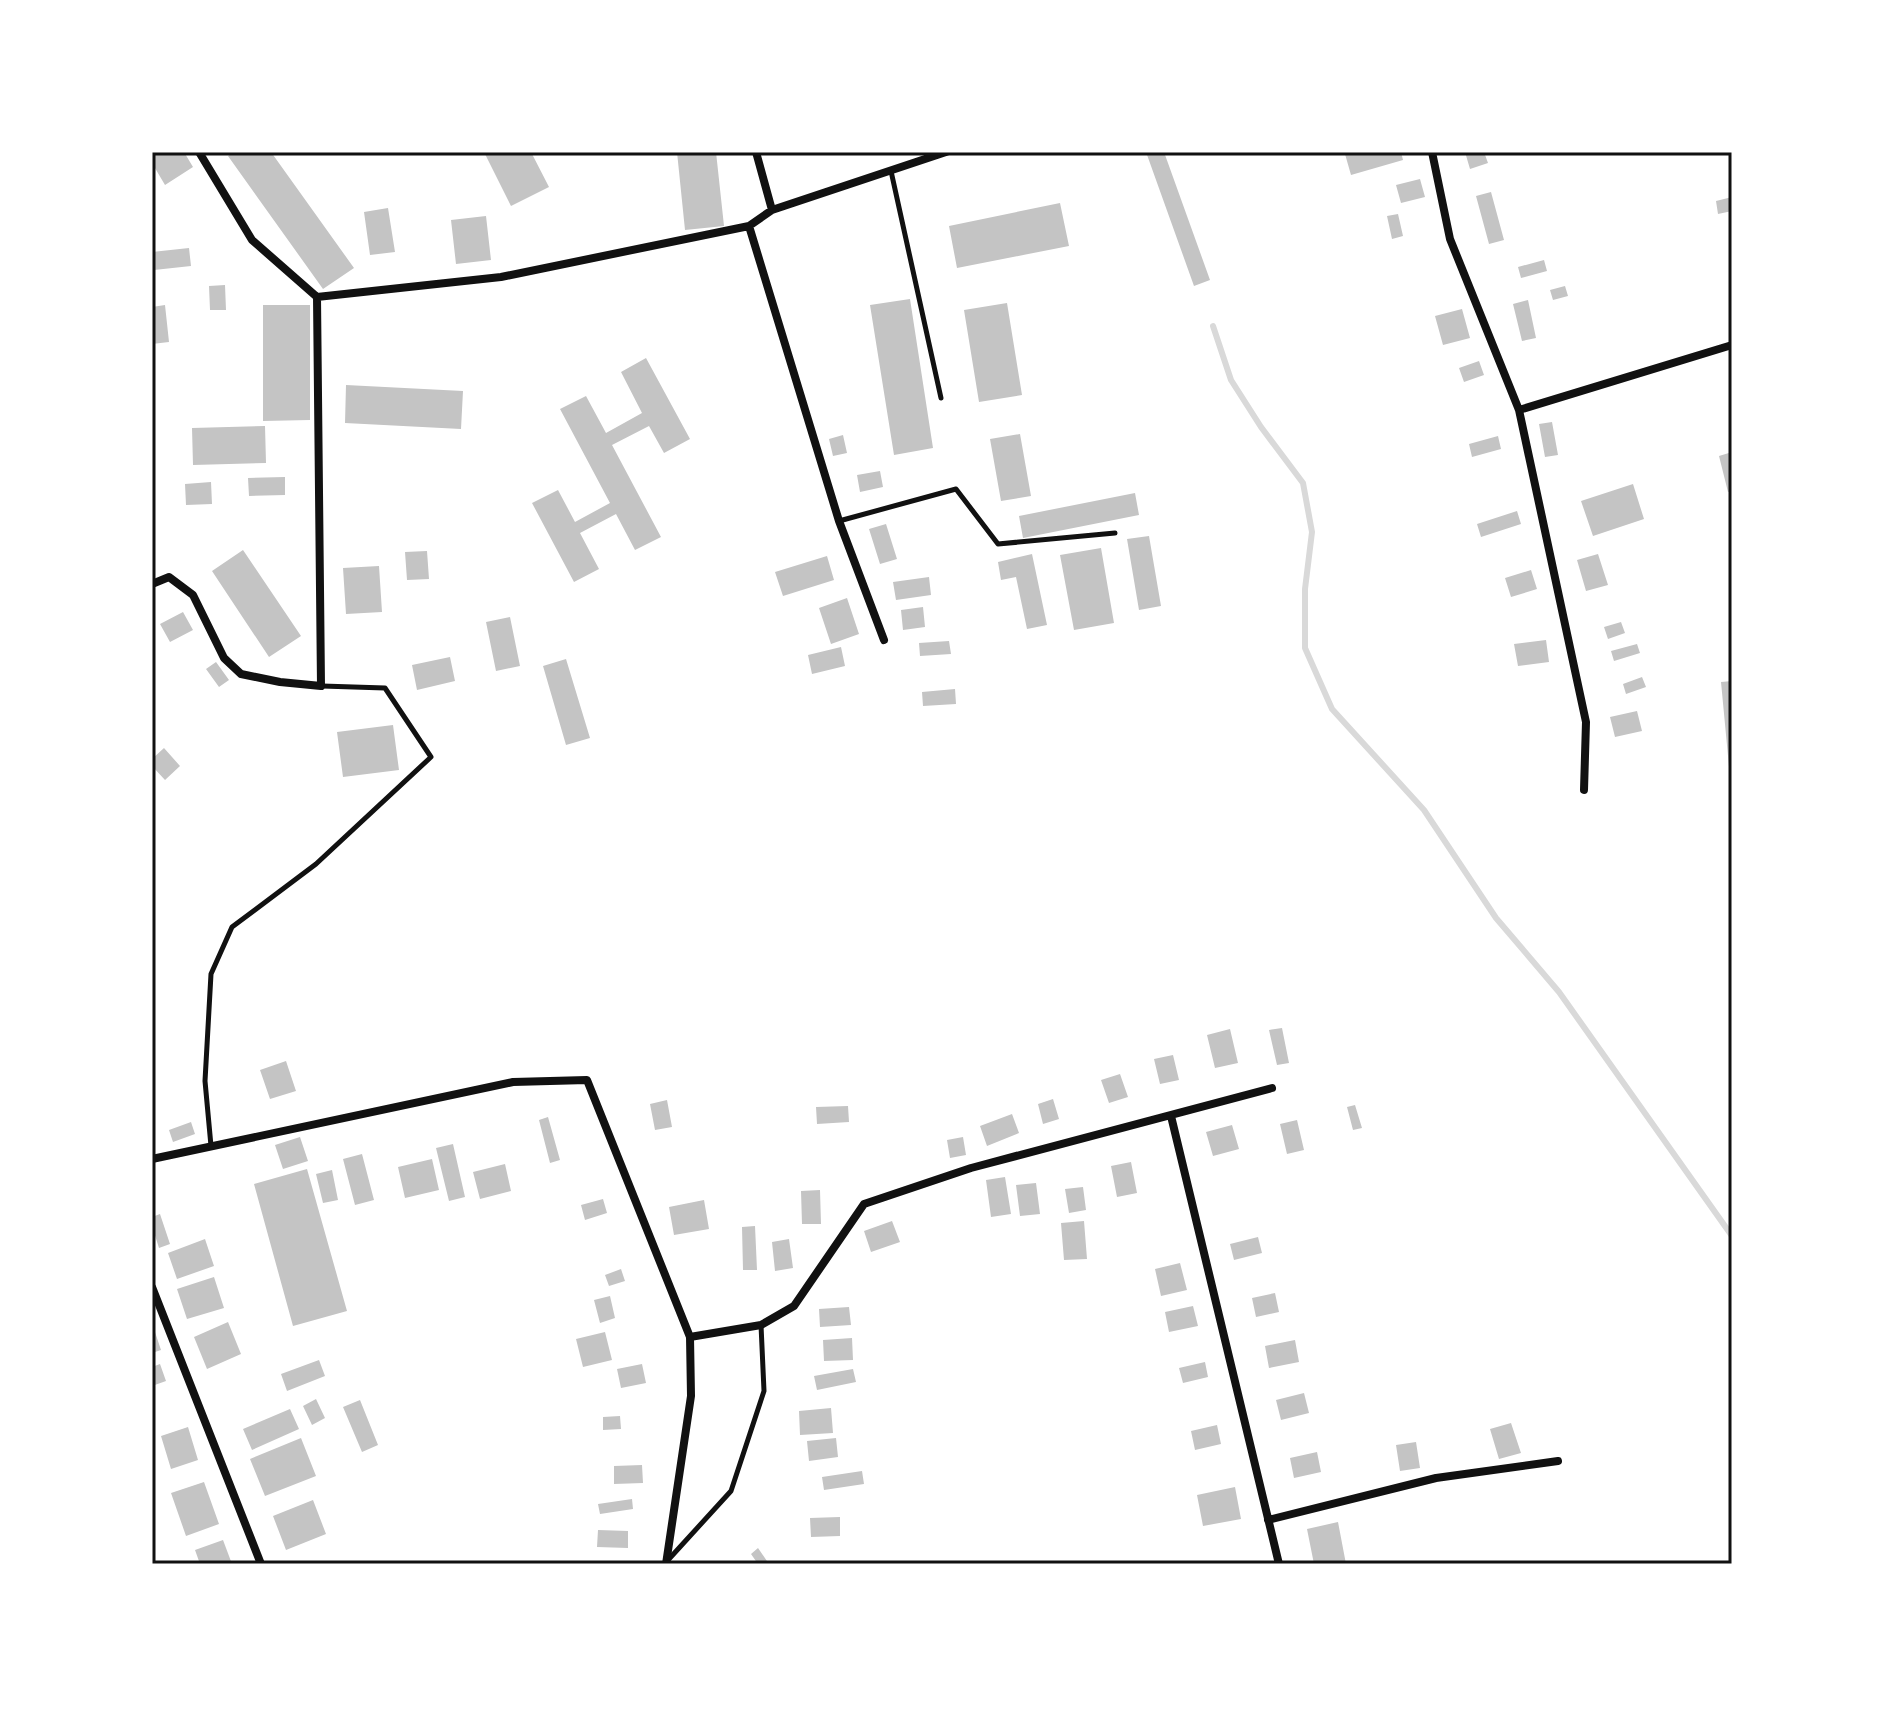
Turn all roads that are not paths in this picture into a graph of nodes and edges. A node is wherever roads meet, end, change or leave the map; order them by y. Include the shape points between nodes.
1 (199, 152) edge
2 (756, 152) edge
3 (946, 152) edge
4 (1432, 152) edge
5 (891, 170) junction
6 (772, 210) junction
7 (749, 226) junction
8 (317, 297) junction
9 (1732, 345) edge
10 (941, 398) dead end
11 (1519, 410) junction
12 (839, 521) junction
13 (1115, 533) dead end
14 (152, 584) edge
15 (884, 640) dead end
16 (321, 686) junction
17 (1584, 790) dead end
18 (1272, 1088) dead end
19 (1171, 1116) junction
20 (211, 1146) junction
21 (152, 1159) edge
22 (152, 1287) edge
23 (761, 1325) junction
24 (690, 1337) junction
25 (1558, 1461) dead end
26 (1268, 1520) junction
27 (666, 1562) edge
28 (261, 1564) edge
29 (1279, 1564) edge

1 - 8 street via 252,240
2 - 6 street
3 - 5 street
4 - 11 street via 1450,239
5 - 6 street
5 - 10 lane
6 - 7 street
7 - 8 street via 501,277
7 - 12 street
8 - 16 street
9 - 11 street
11 - 17 street via 1586,722
12 - 13 lane via 956,489 998,544
12 - 15 street
14 - 16 street via 169,577 193,595 224,658 241,674
16 - 20 lane via 385,688 431,757 316,864 232,927 211,974 205,1081
18 - 19 street
19 - 23 street via 971,1168 864,1204 794,1306
19 - 26 street
20 - 21 street
20 - 24 street via 513,1082 587,1080
22 - 28 street
23 - 24 street
23 - 27 lane via 764,1391 731,1491
24 - 27 street via 691,1396
25 - 26 street via 1436,1478
26 - 29 street

